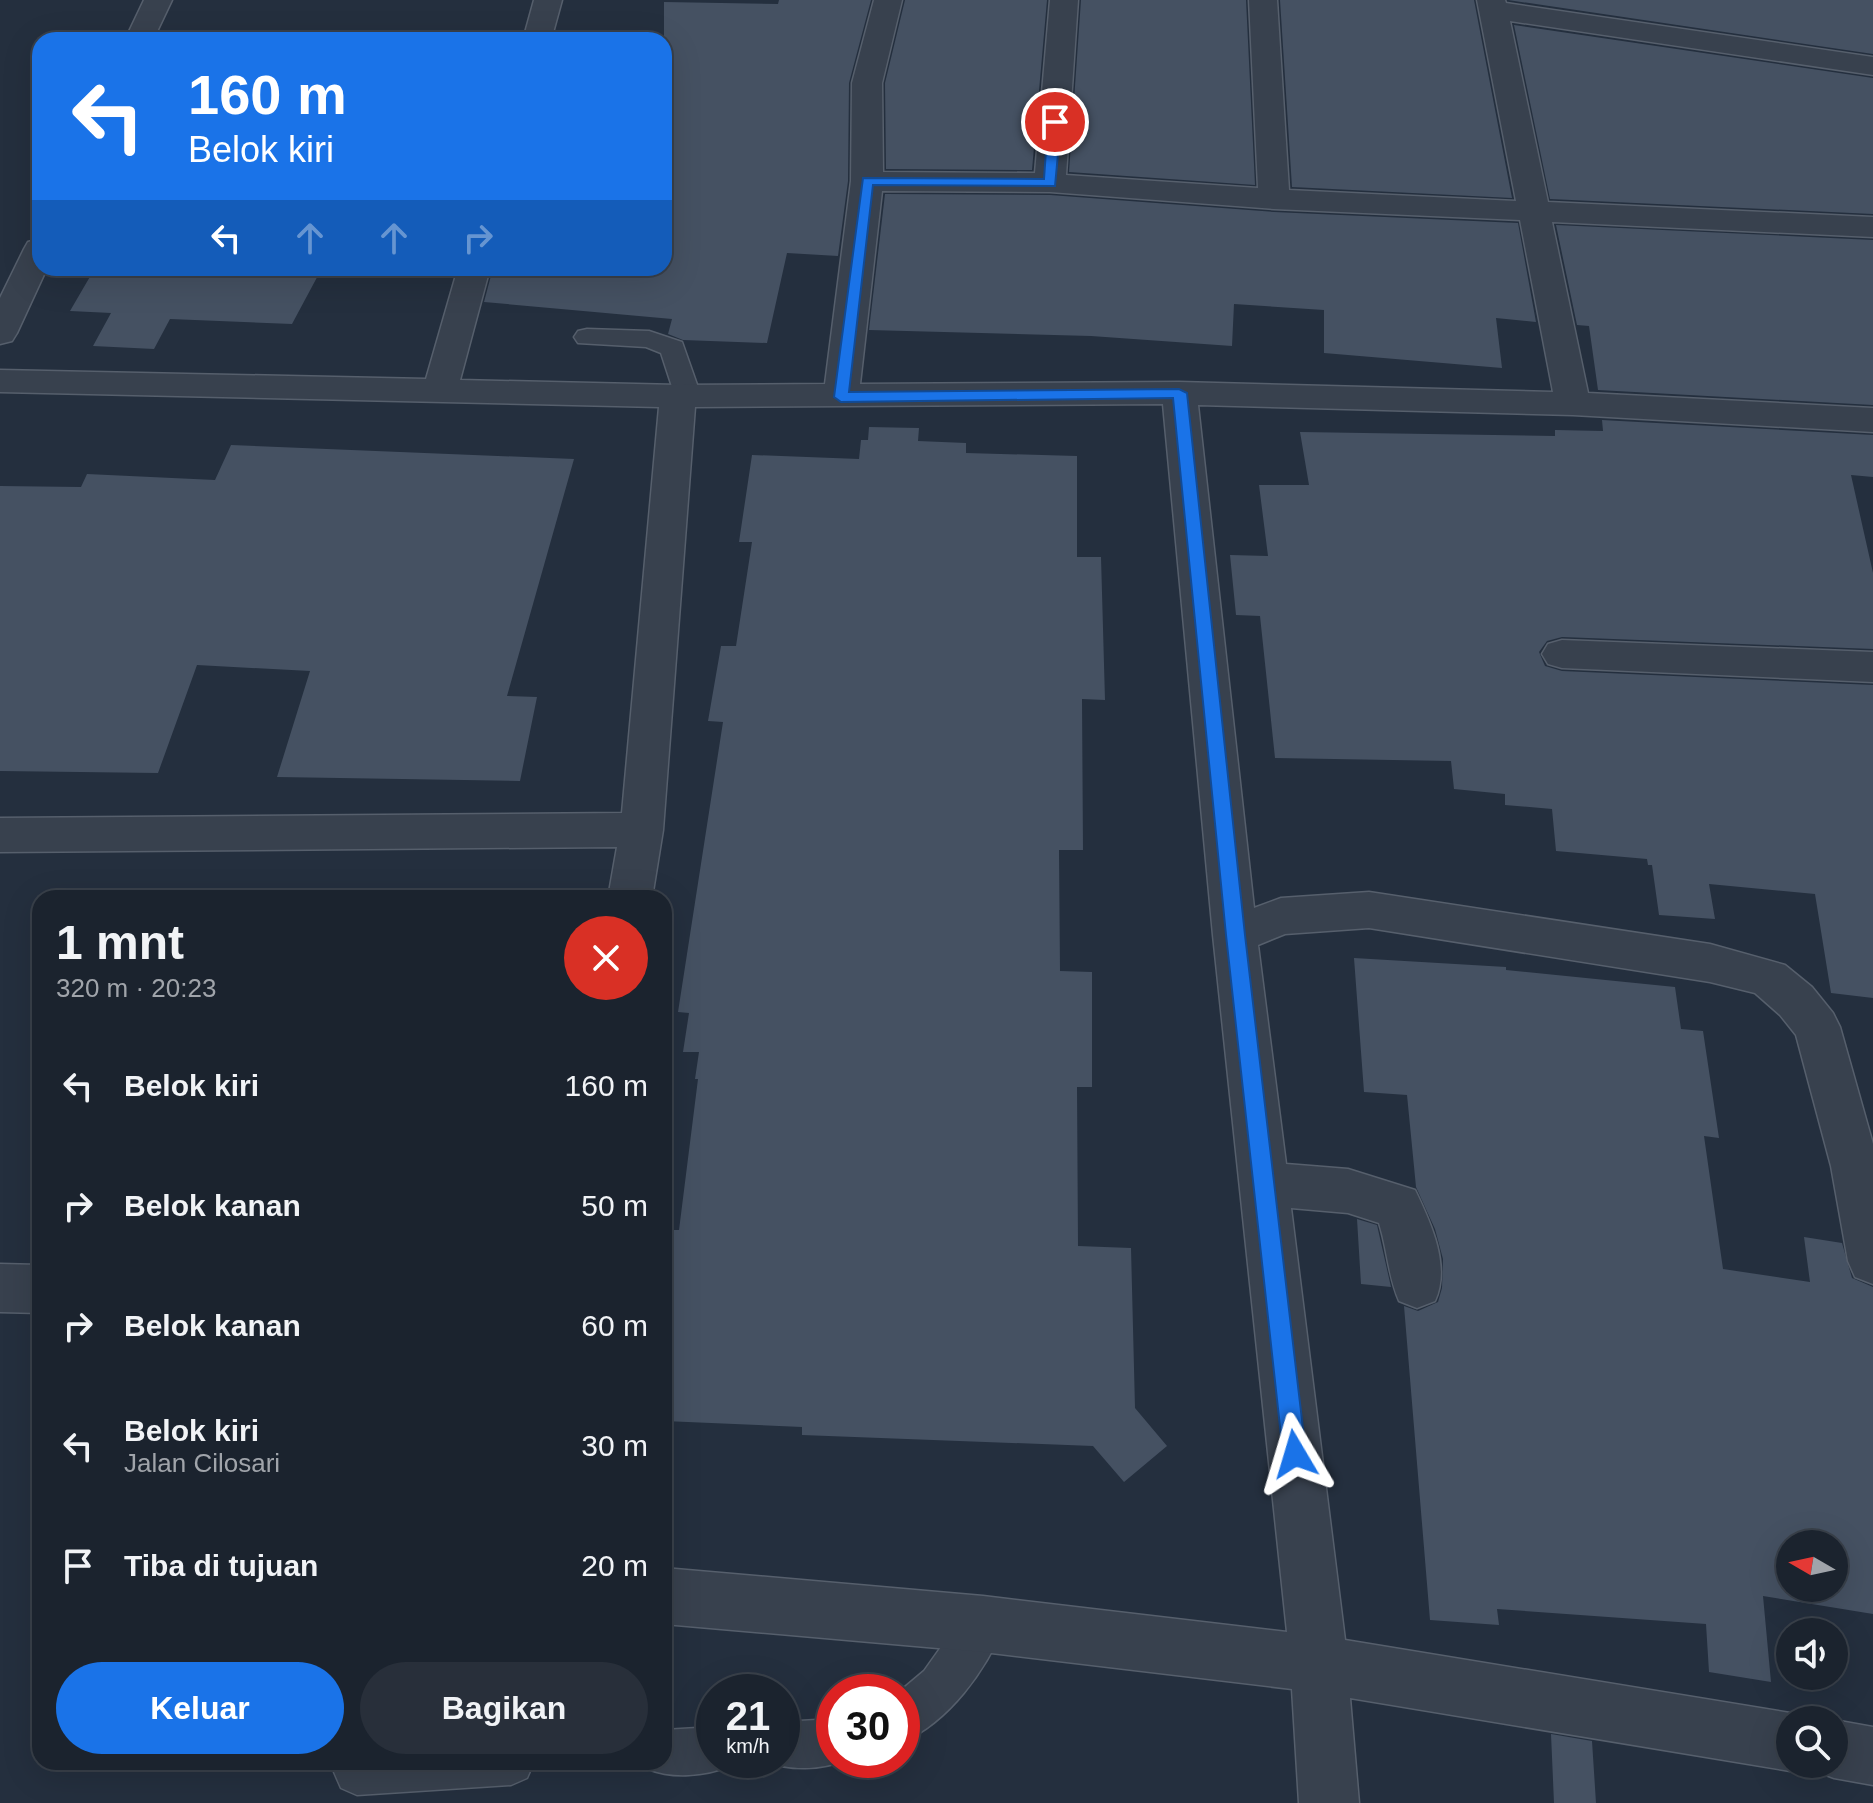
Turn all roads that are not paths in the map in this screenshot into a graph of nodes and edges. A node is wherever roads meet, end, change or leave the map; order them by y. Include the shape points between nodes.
1 (158, 0) edge
2 (548, 0) edge
3 (888, 0) edge
4 (1064, 0) edge
5 (1263, 0) edge
6 (1492, 5) edge
7 (143, 32) edge
8 (539, 32) edge
9 (1873, 66) edge
10 (867, 181) junction
11 (1050, 183) junction
12 (1274, 199) junction
13 (1534, 209) junction
14 (1873, 227) edge
15 (32, 266) edge
16 (472, 276) edge
17 (0, 333) edge
18 (587, 337) dead end
19 (0, 381) edge
20 (440, 390) junction
21 (1179, 393) junction
22 (682, 396) junction
23 (841, 397) junction
24 (1573, 404) junction
25 (1873, 420) edge
26 (1562, 654) dead end
27 (1873, 667) edge
28 (642, 830) junction
29 (0, 835) edge
30 (631, 890) edge
31 (1235, 935) junction
32 (1263, 1184) junction
33 (1873, 1261) edge
34 (1417, 1284) dead end
35 (0, 1288) edge
36 (32, 1289) edge
37 (672, 1597) edge
38 (983, 1624) junction
39 (1319, 1664) junction
40 (920, 1704) edge
41 (1776, 1740) edge
42 (696, 1751) edge
43 (1848, 1752) edge
44 (672, 1753) edge
45 (1873, 1756) edge
46 (388, 1770) edge
47 (357, 1772) dead end
48 (1329, 1803) edge

1 - 7 street
2 - 8 street
3 - 10 street via 867,83
4 - 11 street
5 - 12 street
6 - 9 street
6 - 13 street
10 - 11 street
10 - 23 street
11 - 12 street
12 - 13 street
13 - 14 street
13 - 24 street
15 - 17 street
16 - 20 street
18 - 22 lane via 649,339 673,348
19 - 20 street
20 - 22 street
21 - 23 street
21 - 24 street
21 - 31 street
22 - 23 street
22 - 28 street
24 - 25 street
26 - 27 street
28 - 29 street
28 - 30 street
31 - 32 street
31 - 33 street via 1281,916 1369,910 1724,966 1769,978 1817,1027 1855,1166
32 - 34 street via 1348,1191 1398,1206 1413,1250
32 - 39 street
35 - 36 street
37 - 38 street
38 - 39 street
38 - 40 lane via 940,1687
39 - 41 street
39 - 48 street
42 - 44 lane
43 - 45 street
46 - 47 lane

